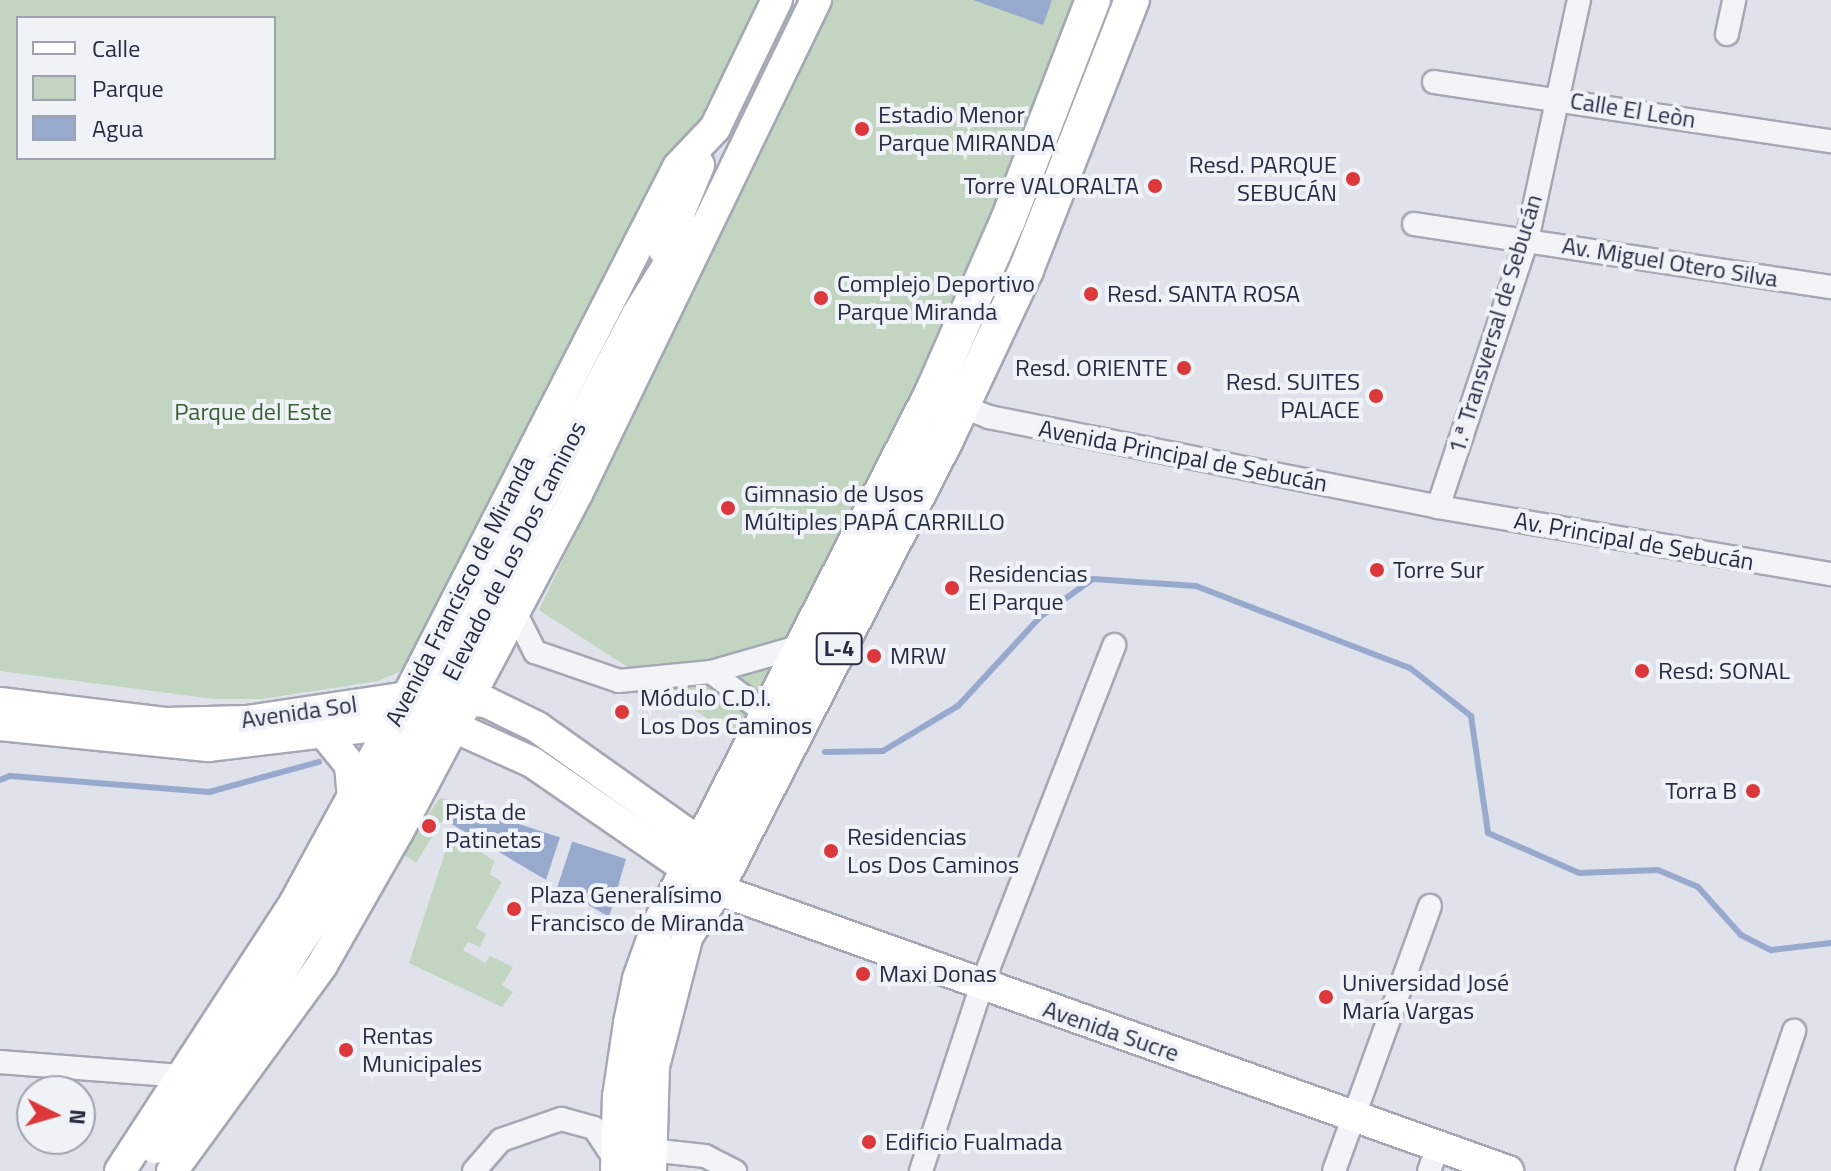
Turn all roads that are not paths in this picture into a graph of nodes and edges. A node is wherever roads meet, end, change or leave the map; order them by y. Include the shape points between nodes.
1 (777, 0) edge
2 (816, 0) edge
3 (1093, 0) edge
4 (1132, 0) edge
5 (1579, 0) edge
6 (1734, 0) edge
7 (1727, 34) dead end
8 (1434, 82) dead end
9 (1558, 99) junction
10 (715, 128) junction
11 (745, 141) junction
12 (1831, 141) edge
13 (1414, 224) dead end
14 (1527, 240) junction
15 (1831, 287) edge
16 (637, 315) junction
17 (946, 400) junction
18 (1438, 507) junction
19 (1831, 574) edge
20 (515, 612) junction
21 (435, 642) junction
22 (1114, 645) dead end
23 (798, 647) junction
24 (491, 654) junction
25 (711, 672) junction
26 (407, 697) junction
27 (0, 703) edge
28 (764, 712) junction
29 (460, 714) junction
30 (392, 724) junction
31 (0, 725) edge
32 (324, 733) junction
33 (351, 802) junction
34 (398, 832) junction
35 (692, 856) junction
36 (716, 889) junction
37 (1430, 906) dead end
38 (981, 987) junction
39 (1794, 1031) dead end
40 (0, 1062) edge
41 (182, 1076) junction
42 (1355, 1114) junction
43 (1434, 1159) edge
44 (157, 1163) edge
45 (634, 1164) edge
46 (120, 1171) edge
47 (133, 1171) edge
48 (474, 1171) edge
49 (735, 1171) edge
50 (921, 1171) edge
51 (1334, 1171) edge
52 (1508, 1171) edge
53 (1747, 1171) edge

1 - 10 main road, Avenida Francisco de Miranda
2 - 11 main road
3 - 17 main road, L-4
4 - 17 main road, L-4 via 1032,255
5 - 9 street, 1.ª Transversal de Sebucán
6 - 7 street
8 - 9 street, Calle El Leòn
9 - 12 street, Calle El Leòn
9 - 14 street, 1.ª Transversal de Sebucán
10 - 16 main road, Elevado de Los Dos Caminos
10 - 21 main road, Avenida Francisco de Miranda via 678,167
11 - 16 main road, Elevado de Los Dos Caminos
11 - 20 main road via 697,254
13 - 14 street, Av. Miguel Otero Silva
14 - 15 street, Av. Miguel Otero Silva
14 - 18 street, 1.ª Transversal de Sebucán
16 - 44 main road, Elevado de Los Dos Caminos, bridge via 347,868
17 - 18 street, Avenida Principal de Sebucán via 989,417
17 - 23 main road, L-4
17 - 36 main road, L-4
18 - 19 street, Av. Principal de Sebucán
20 - 24 main road
20 - 25 street via 535,652 583,672 619,681
21 - 24 main road via 446,680 458,687 472,682
21 - 26 main road, Avenida Francisco de Miranda
22 - 38 street
23 - 25 street
23 - 28 main road, L-4
24 - 29 main road
25 - 28 street
26 - 27 main road, Avenida Sol via 209,723 116,720
26 - 29 main road, Avenida Sol
26 - 30 main road, Avenida Francisco de Miranda
28 - 35 main road, L-4
29 - 30 main road, Avenida Sol
29 - 34 main road
29 - 35 main road, Avenida Sol
30 - 32 main road, Avenida Sol
30 - 33 main road, Avenida Francisco de Miranda
31 - 32 main road, Avenida Sol via 172,745 243,744
32 - 33 main road via 350,765
33 - 34 main road via 389,798 401,809
33 - 41 main road, Avenida Francisco de Miranda via 294,904
34 - 44 main road via 322,965
35 - 36 main road, Avenida Sol
35 - 45 main road, L-4 via 640,979 620,1097
36 - 38 main road, Avenida Sucre
36 - 45 main road, L-4 via 686,935 662,1015
37 - 42 street
38 - 42 main road, Avenida Sucre
38 - 50 street
39 - 53 street
40 - 41 street
41 - 46 main road, Avenida Francisco de Miranda
42 - 43 main road, Avenida Sucre
42 - 51 street
43 - 52 main road, Avenida Sucre
44 - 47 main road, Elevado de Los Dos Caminos
45 - 48 street via 594,1128 561,1119 501,1140
45 - 49 street via 705,1156

